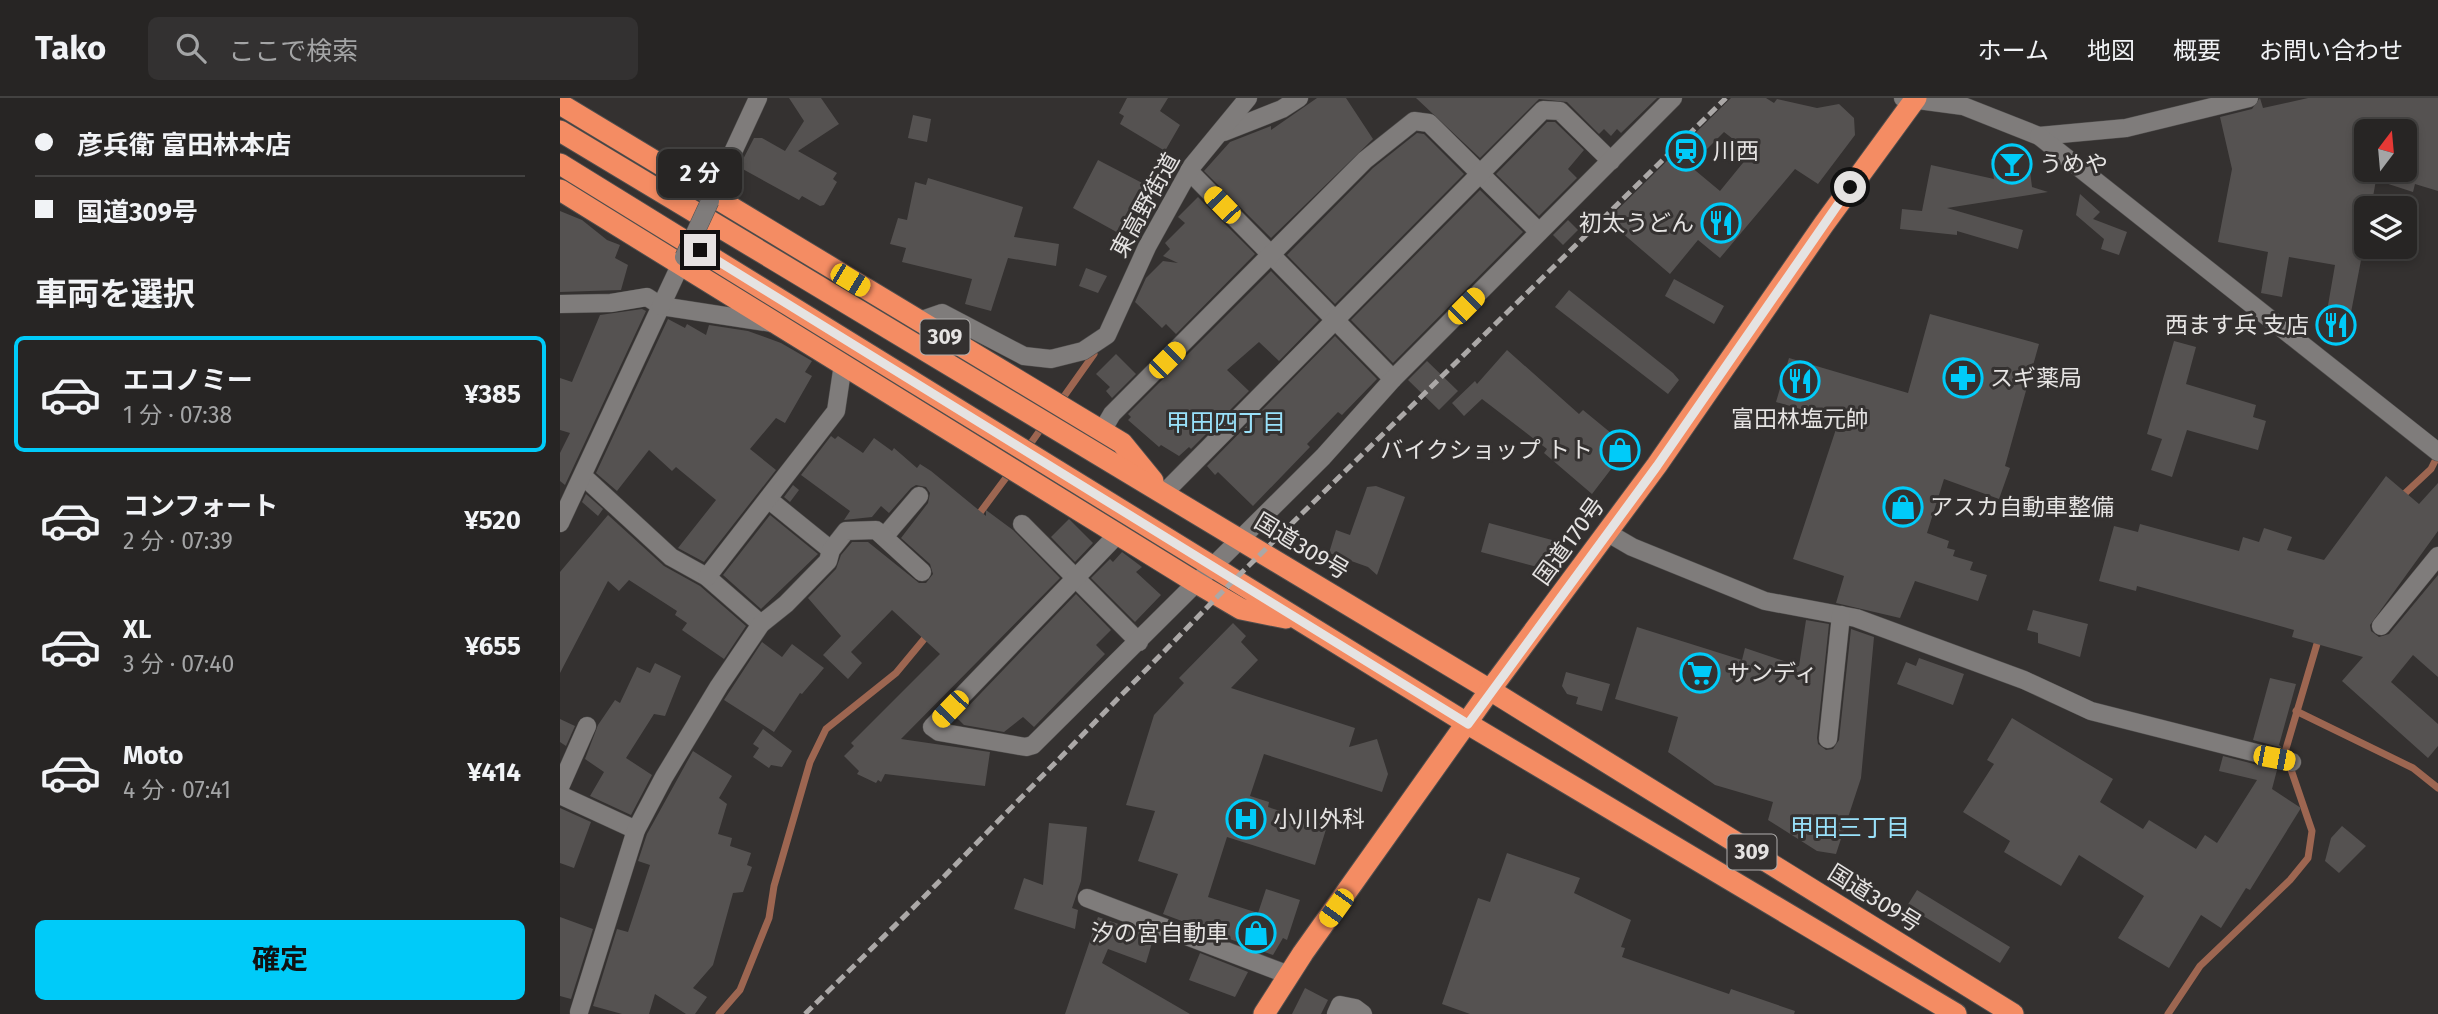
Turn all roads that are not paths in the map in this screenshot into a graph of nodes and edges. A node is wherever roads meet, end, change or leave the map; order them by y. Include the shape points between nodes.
1 (758, 98) edge
2 (1248, 98) edge
3 (1299, 98) edge
4 (1674, 98) edge
5 (2249, 98) edge
6 (1910, 99) edge
7 (560, 104) edge
8 (560, 131) edge
9 (1221, 134) junction
10 (2039, 136) junction
11 (1611, 161) junction
12 (560, 164) edge
13 (1189, 172) junction
14 (1480, 173) junction
15 (560, 190) edge
16 (714, 192) junction
17 (1539, 232) junction
18 (1271, 255) junction
19 (682, 260) junction
20 (560, 304) edge
21 (661, 306) junction
22 (1335, 320) junction
23 (919, 321) junction
24 (779, 324) junction
25 (843, 364) junction
26 (1393, 379) junction
27 (1101, 431) junction
28 (2437, 452) edge
29 (583, 475) junction
30 (1164, 493) junction
31 (919, 496) dead end
32 (768, 499) junction
33 (560, 523) edge
34 (1022, 524) dead end
35 (1608, 533) junction
36 (1117, 535) junction
37 (884, 537) junction
38 (1239, 538) junction
39 (831, 550) junction
40 (2438, 556) edge
41 (1212, 566) junction
42 (922, 572) dead end
43 (707, 577) junction
44 (1077, 579) junction
45 (1195, 582) junction
46 (1841, 615) junction
47 (1302, 622) junction
48 (761, 624) junction
49 (2381, 626) dead end
50 (1139, 642) junction
51 (1490, 690) junction
52 (1468, 724) junction
53 (587, 726) dead end
54 (1828, 739) dead end
55 (2292, 762) dead end
56 (560, 787) edge
57 (560, 795) edge
58 (636, 830) junction
59 (1087, 898) dead end
60 (1289, 975) junction
61 (579, 1012) dead end
62 (1264, 1014) edge
63 (1336, 1014) edge
64 (1363, 1014) edge
65 (1956, 1014) edge
66 (2013, 1014) edge

1 - 16 street
2 - 9 street
3 - 9 street, 東高野街道
4 - 11 street
5 - 10 street via 2126,128
6 - 10 street via 1963,106
6 - 35 highway, 国道170号
7 - 16 highway, 309
8 - 30 highway, 国道309号 / 309
9 - 13 street, 東高野街道
10 - 28 street
11 - 14 street via 1560,111 1543,110
11 - 17 street
12 - 41 highway, 309
13 - 18 street
13 - 23 street, 東高野街道 via 1147,247 1107,335 1083,351 1051,359 1024,356 942,313
14 - 17 street
14 - 18 street via 1429,123 1414,121 1365,160
14 - 22 street
15 - 19 highway, 309
16 - 19 street, bridge
16 - 23 highway, 309
17 - 26 street
18 - 22 street
18 - 27 street via 1112,414
19 - 21 street
19 - 24 highway, 309
20 - 21 street via 647,298
21 - 24 street
21 - 29 street
22 - 26 street
22 - 30 street
23 - 27 highway, 309
24 - 25 highway, 309
25 - 32 street via 836,411
25 - 36 highway, 309
26 - 38 street via 1323,457
27 - 30 highway, 309 via 1122,443
29 - 33 street
29 - 43 street via 671,557
30 - 38 highway, 国道309号 / 309
31 - 37 street
32 - 39 street
32 - 43 street
34 - 44 street
35 - 46 street via 1765,601
35 - 51 highway, 国道170号
36 - 44 street
36 - 45 highway, 309
37 - 39 street via 876,530 846,531
37 - 42 street
38 - 41 street
38 - 51 highway, 国道309号 / 309
39 - 48 street via 828,561
40 - 49 street
41 - 45 street
41 - 47 highway, 309
43 - 48 street
44 - 50 street
44 - 50 street via 932,727 939,732 1033,745
45 - 47 highway, 309 via 1241,609
45 - 50 street
46 - 54 street
46 - 55 street via 2024,680 2091,711
47 - 52 highway, 309
48 - 58 street via 719,686
51 - 52 highway, 国道170号
51 - 66 highway, 国道309号 / 309
52 - 60 highway, 国道170号
52 - 65 highway, 309
53 - 56 street
57 - 58 street
58 - 61 street
59 - 60 street
60 - 62 highway, 国道170号
63 - 64 street via 1340,1005

